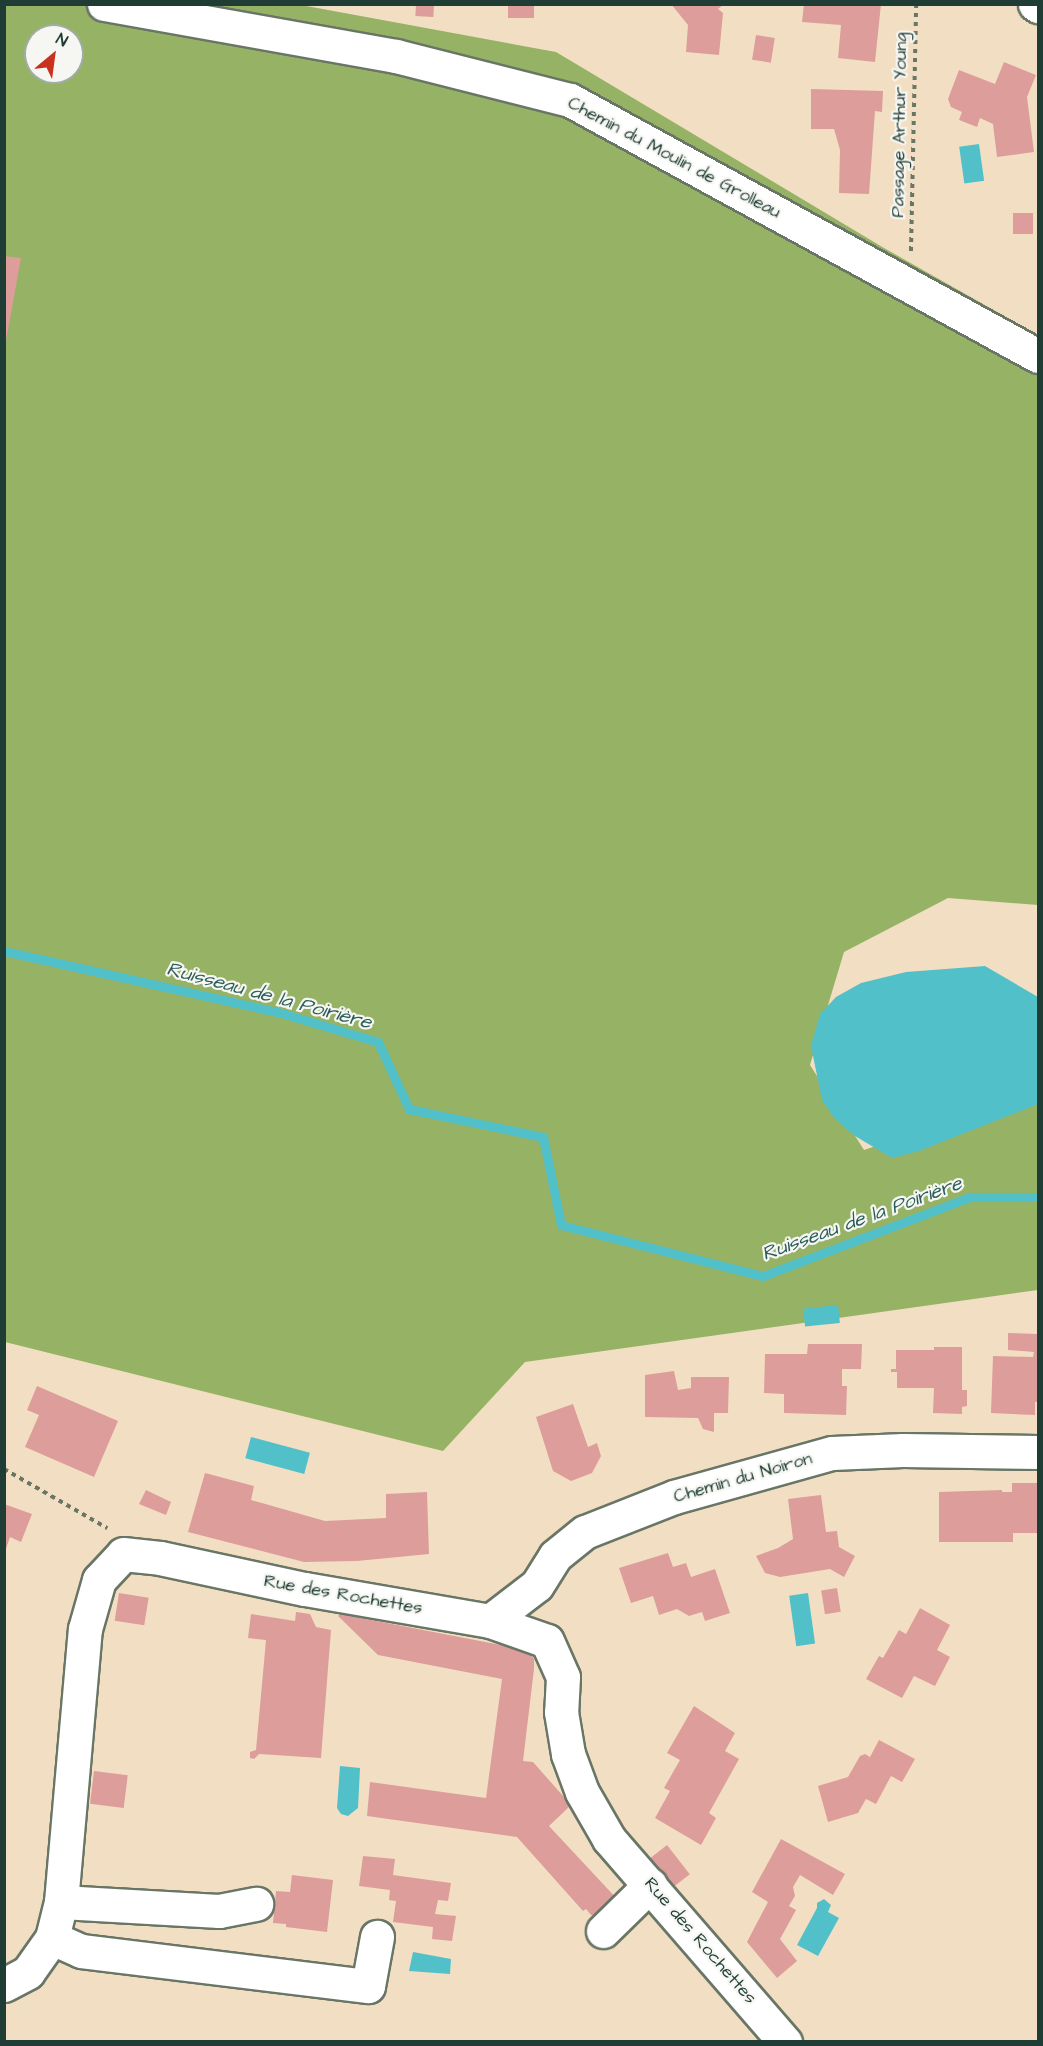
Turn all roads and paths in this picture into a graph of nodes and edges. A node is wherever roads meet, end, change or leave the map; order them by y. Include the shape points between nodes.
1 (104, 4) edge
2 (916, 4) edge
3 (911, 247) dead end
4 (1038, 356) edge
5 (1038, 1452) edge
6 (4, 1469) edge
7 (108, 1528) dead end
8 (490, 1621) junction
9 (650, 1885) junction
10 (61, 1902) junction
11 (256, 1904) dead end
12 (603, 1931) dead end
13 (378, 1937) dead end
14 (52, 1938) junction
15 (4, 1985) edge
16 (785, 2042) edge

1 - 4 street, Chemin du Moulin de Grolleau via 396,56 570,100
2 - 3 path, Passage Arthur Young
5 - 8 street, Chemin du Noiron via 832,1453 674,1497 585,1532 555,1556 537,1585
6 - 7 path
8 - 9 street, Rue des Rochettes via 547,1641 563,1677 561,1712 568,1754 582,1792 583,1822 609,1839
8 - 10 street, Rue des Rochettes via 123,1554 99,1580 85,1629
9 - 12 street
9 - 16 street, Rue des Rochettes
10 - 11 street via 219,1911
10 - 14 street, Rue des Rochettes
13 - 14 street via 368,1986 81,1951
14 - 15 street, Rue des Rochettes via 28,1972

